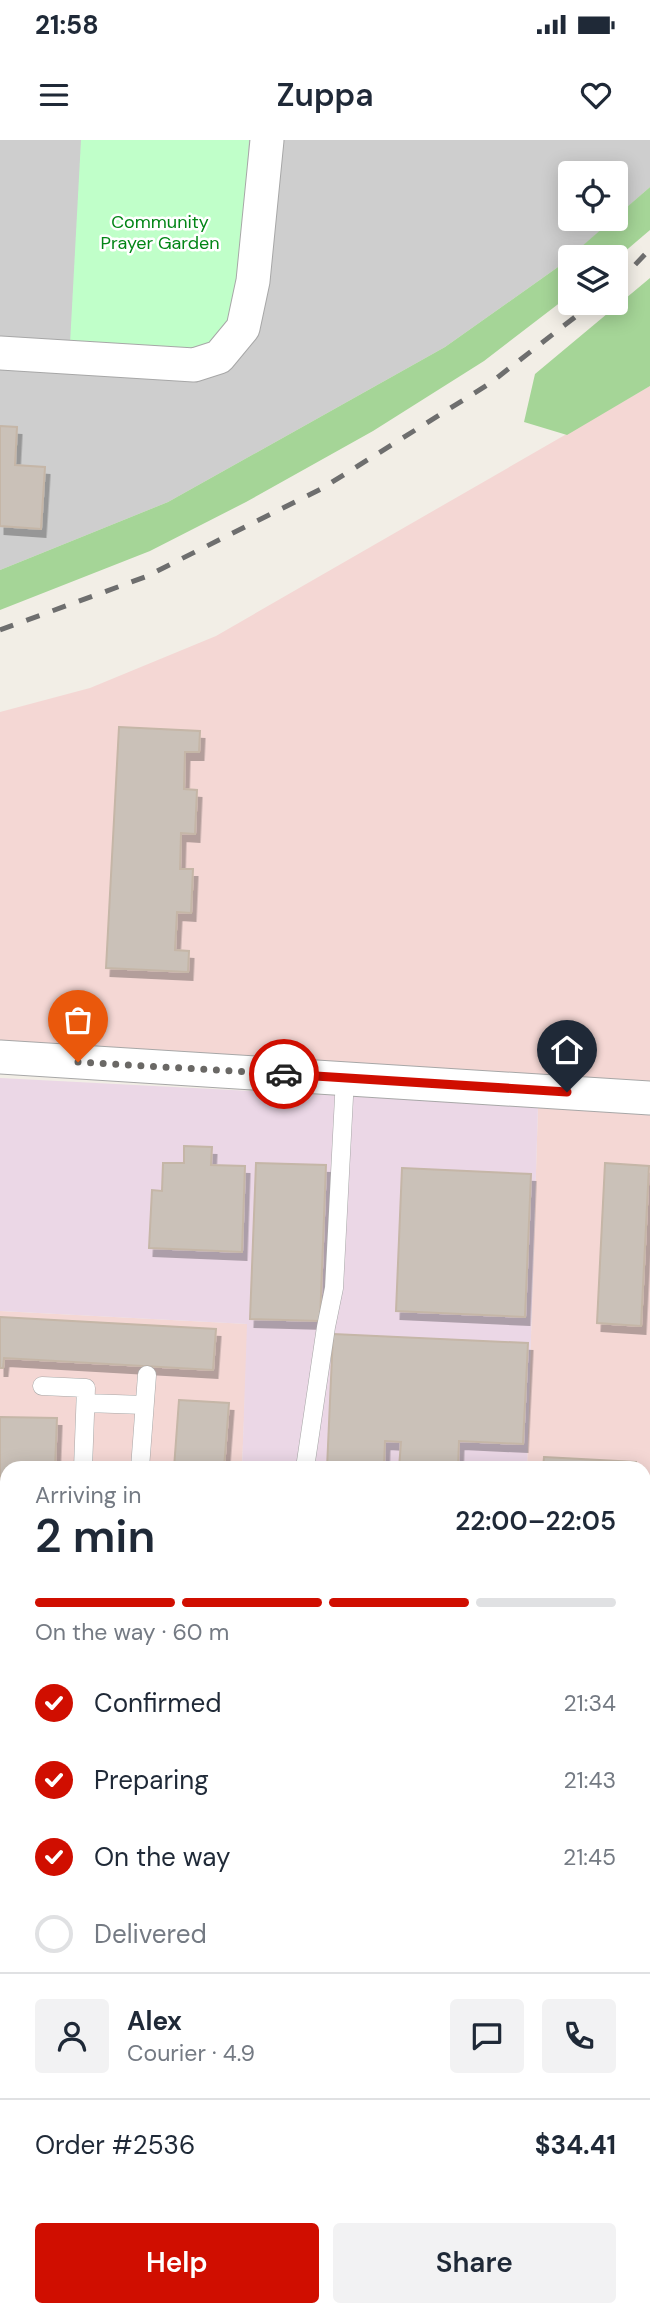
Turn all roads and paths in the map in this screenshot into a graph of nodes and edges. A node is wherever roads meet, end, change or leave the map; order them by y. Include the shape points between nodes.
1 (267, 140) edge
2 (0, 353) edge
3 (0, 1057) edge
4 (345, 1078) junction
5 (650, 1098) edge
6 (147, 1375) dead end
7 (42, 1387) dead end
8 (86, 1403) junction
9 (144, 1405) junction
10 (83, 1461) edge
11 (140, 1461) edge
12 (305, 1461) edge

1 - 2 street via 253,281 243,328 219,357 194,365
3 - 4 street
4 - 5 street
4 - 12 lane via 334,1288
6 - 9 lane
7 - 8 lane via 86,1388
8 - 9 lane
8 - 10 lane
9 - 11 lane

